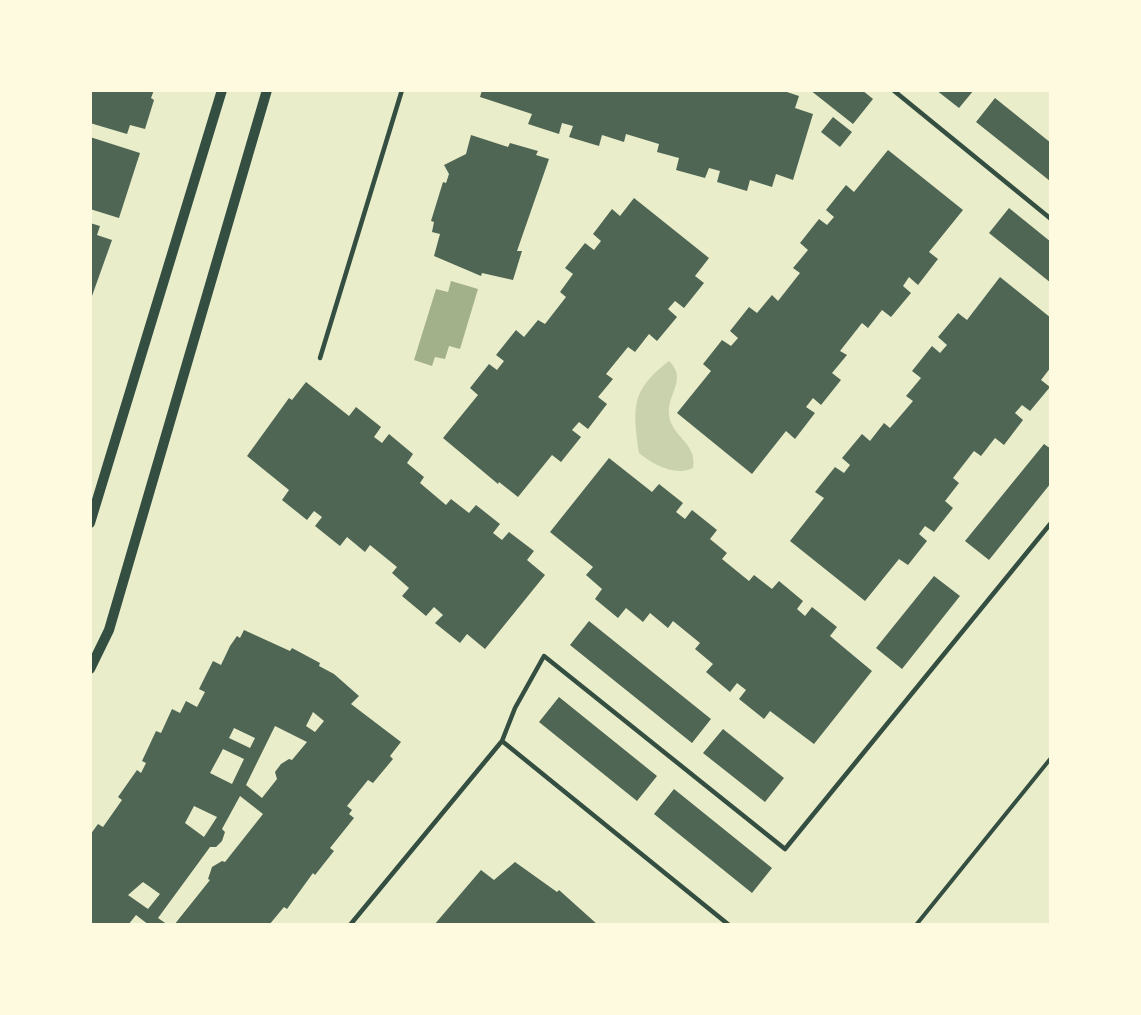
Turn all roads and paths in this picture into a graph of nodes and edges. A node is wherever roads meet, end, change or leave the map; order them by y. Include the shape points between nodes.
1 (222, 90) edge
2 (267, 90) edge
3 (402, 90) edge
4 (893, 90) edge
5 (1051, 219) edge
6 (320, 358) dead end
7 (90, 523) edge
8 (1051, 524) edge
9 (90, 669) edge
10 (502, 741) junction
11 (1051, 758) edge
12 (350, 925) edge
13 (729, 925) edge
14 (916, 925) edge

1 - 7 street
2 - 9 street via 110,630
3 - 6 lane
4 - 5 lane
8 - 10 lane via 785,849 544,656
10 - 12 lane
10 - 13 lane
11 - 14 path

